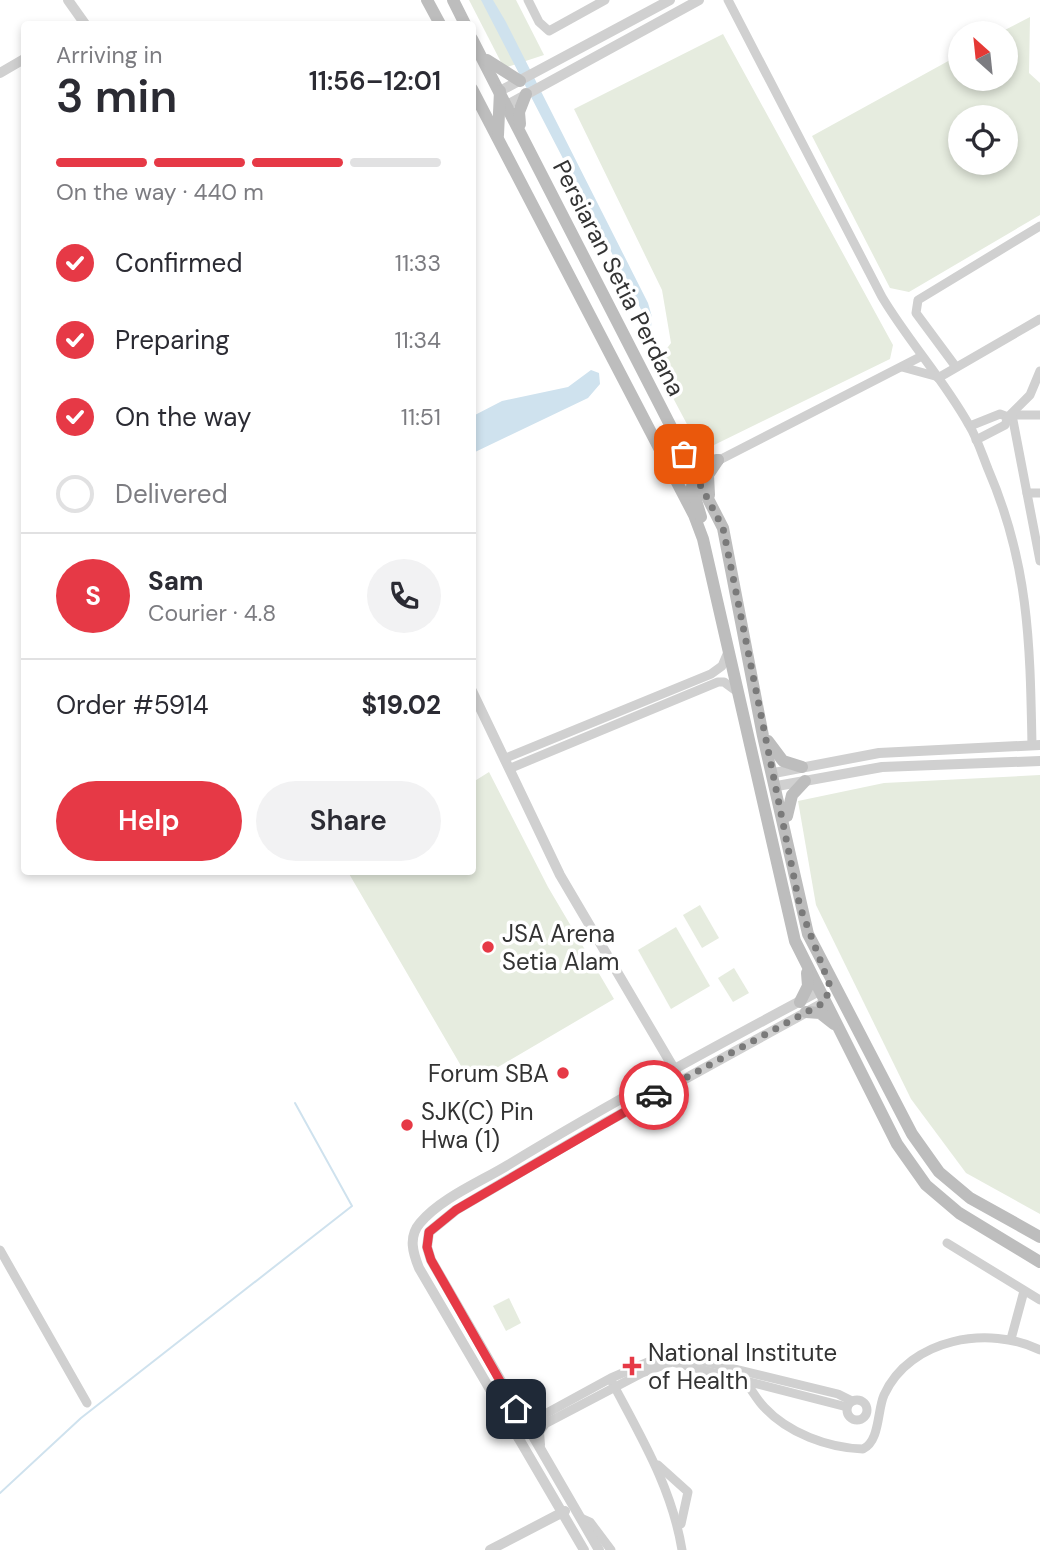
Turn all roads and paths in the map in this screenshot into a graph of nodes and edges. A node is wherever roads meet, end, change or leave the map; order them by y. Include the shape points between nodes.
1 (68, 0) edge
2 (427, 0) edge
3 (453, 0) edge
4 (528, 0) edge
5 (605, 0) edge
6 (670, 0) edge
7 (699, 0) edge
8 (728, 0) edge
9 (82, 21) edge
10 (438, 21) edge
11 (464, 21) edge
12 (476, 46) edge
13 (481, 55) junction
14 (21, 61) edge
15 (0, 73) edge
16 (524, 79) junction
17 (476, 84) edge
18 (530, 92) junction
19 (476, 97) edge
20 (501, 99) junction
21 (522, 134) junction
22 (498, 139) junction
23 (1040, 226) edge
24 (1040, 319) edge
25 (909, 342) junction
26 (920, 357) junction
27 (900, 367) junction
28 (956, 367) junction
29 (1040, 371) edge
30 (937, 377) junction
31 (1040, 415) edge
32 (1010, 416) junction
33 (970, 426) junction
34 (675, 436) junction
35 (976, 440) junction
36 (718, 460) junction
37 (694, 473) junction
38 (1040, 492) edge
39 (1027, 493) junction
40 (713, 509) junction
41 (701, 534) junction
42 (1040, 561) edge
43 (729, 651) junction
44 (738, 693) junction
45 (476, 699) edge
46 (763, 736) junction
47 (1036, 745) edge
48 (752, 752) junction
49 (1040, 755) edge
50 (1016, 761) junction
51 (1040, 761) edge
52 (508, 763) junction
53 (802, 767) junction
54 (773, 780) junction
55 (805, 781) junction
56 (766, 815) junction
57 (787, 833) junction
58 (824, 965) junction
59 (807, 966) junction
60 (825, 995) junction
61 (803, 1007) junction
62 (848, 1012) junction
63 (842, 1035) junction
64 (665, 1054) junction
65 (697, 1056) junction
66 (674, 1069) junction
67 (655, 1079) junction
68 (681, 1080) junction
69 (1040, 1237) edge
70 (947, 1243) dead end
71 (0, 1250) edge
72 (1040, 1262) edge
73 (1024, 1291) junction
74 (1040, 1300) edge
75 (1011, 1339) junction
76 (1040, 1350) edge
77 (744, 1381) junction
78 (613, 1383) junction
79 (778, 1390) junction
80 (87, 1403) dead end
81 (761, 1404) junction
82 (516, 1409) junction
83 (545, 1418) junction
84 (528, 1428) junction
85 (516, 1434) junction
86 (541, 1451) junction
87 (656, 1464) junction
88 (545, 1484) junction
89 (574, 1506) junction
90 (562, 1513) junction
91 (581, 1518) junction
92 (541, 1523) junction
93 (680, 1529) junction
94 (581, 1546) edge
95 (490, 1550) edge
96 (599, 1550) edge
97 (611, 1550) edge
98 (682, 1550) edge

1 - 9 street
2 - 10 main road
3 - 11 main road
4 - 5 street via 549,31
6 - 16 street
7 - 18 street
8 - 25 street
12 - 13 main road, Persiaran Setia Perdana
13 - 16 main road via 498,69
13 - 20 main road, Persiaran Setia Perdana
14 - 15 street
16 - 20 street
17 - 20 main road
18 - 20 street
18 - 21 main road via 519,112
19 - 22 main road, Persiaran Setia Perdana
20 - 21 main road, Persiaran Setia Perdana
20 - 22 main road
21 - 34 main road, Persiaran Setia Perdana
22 - 41 main road, Persiaran Setia Perdana
23 - 28 street via 918,300 916,313
24 - 28 street
25 - 26 street
25 - 27 street via 908,358
26 - 27 street
26 - 30 street
27 - 30 street
27 - 36 street
28 - 30 street
29 - 32 street via 1030,395
30 - 33 street
31 - 32 street
32 - 33 street via 990,416
32 - 35 street via 1005,425
32 - 39 street
33 - 35 street
34 - 36 main road via 697,459
34 - 37 main road, Persiaran Setia Perdana
35 - 47 street via 1005,508 1021,568
36 - 37 street
36 - 40 main road via 706,484
37 - 40 main road, Persiaran Setia Perdana
37 - 41 main road via 692,487
38 - 39 street
39 - 42 street
40 - 46 main road, Persiaran Setia Perdana via 723,528
41 - 43 main road, Persiaran Setia Perdana
43 - 44 main road, Persiaran Setia Perdana
43 - 52 street via 722,666 711,674
44 - 48 main road, Persiaran Setia Perdana
44 - 52 street via 718,682
45 - 52 street
46 - 53 main road via 783,761
46 - 54 main road, Persiaran Setia Perdana
47 - 49 street
47 - 50 street
47 - 53 street via 879,753
48 - 54 main road
48 - 56 main road, Persiaran Setia Perdana
50 - 51 street
50 - 55 street via 882,767
52 - 64 street via 561,875
53 - 54 street
54 - 55 street
54 - 56 main road
54 - 57 main road, Persiaran Setia Perdana
55 - 57 main road via 789,801
56 - 59 main road, Persiaran Setia Perdana via 785,912
57 - 58 main road, Persiaran Setia Perdana via 800,907
58 - 60 main road
58 - 62 main road, Persiaran Setia Perdana
59 - 60 main road, Persiaran Setia Perdana
59 - 61 main road
60 - 61 street
60 - 62 main road
60 - 63 main road, Persiaran Setia Perdana
61 - 63 main road via 827,1016
61 - 65 street
61 - 68 street
62 - 69 main road, Persiaran Setia Perdana via 912,1134 939,1172 970,1198
63 - 72 main road, Persiaran Setia Perdana via 897,1144 926,1185 959,1213
64 - 65 street
64 - 66 street
64 - 67 street via 664,1066
65 - 66 street
66 - 67 street
66 - 68 street
67 - 85 street via 450,1200 418,1225 413,1252 419,1268
68 - 82 street via 461,1207 429,1232 431,1260
70 - 73 street
71 - 80 street
73 - 74 street
73 - 75 street
75 - 76 street
75 - 81 street via 962,1339 911,1364 884,1395 872,1443 863,1449 798,1433
77 - 78 street via 672,1362
77 - 79 street
77 - 81 street
78 - 79 street via 669,1353 838,1394 850,1404
78 - 83 street
78 - 87 street
79 - 81 street via 767,1394
82 - 83 street
82 - 84 street
83 - 84 street
83 - 86 street via 539,1432
84 - 85 street
84 - 86 street
85 - 88 street
86 - 89 street
87 - 93 street
87 - 93 street via 688,1492
88 - 90 street
88 - 92 street via 549,1508
89 - 90 street
89 - 91 street
90 - 92 street
90 - 94 street
91 - 96 street
91 - 97 street via 590,1522
92 - 94 street via 558,1524
92 - 95 street
93 - 98 street

